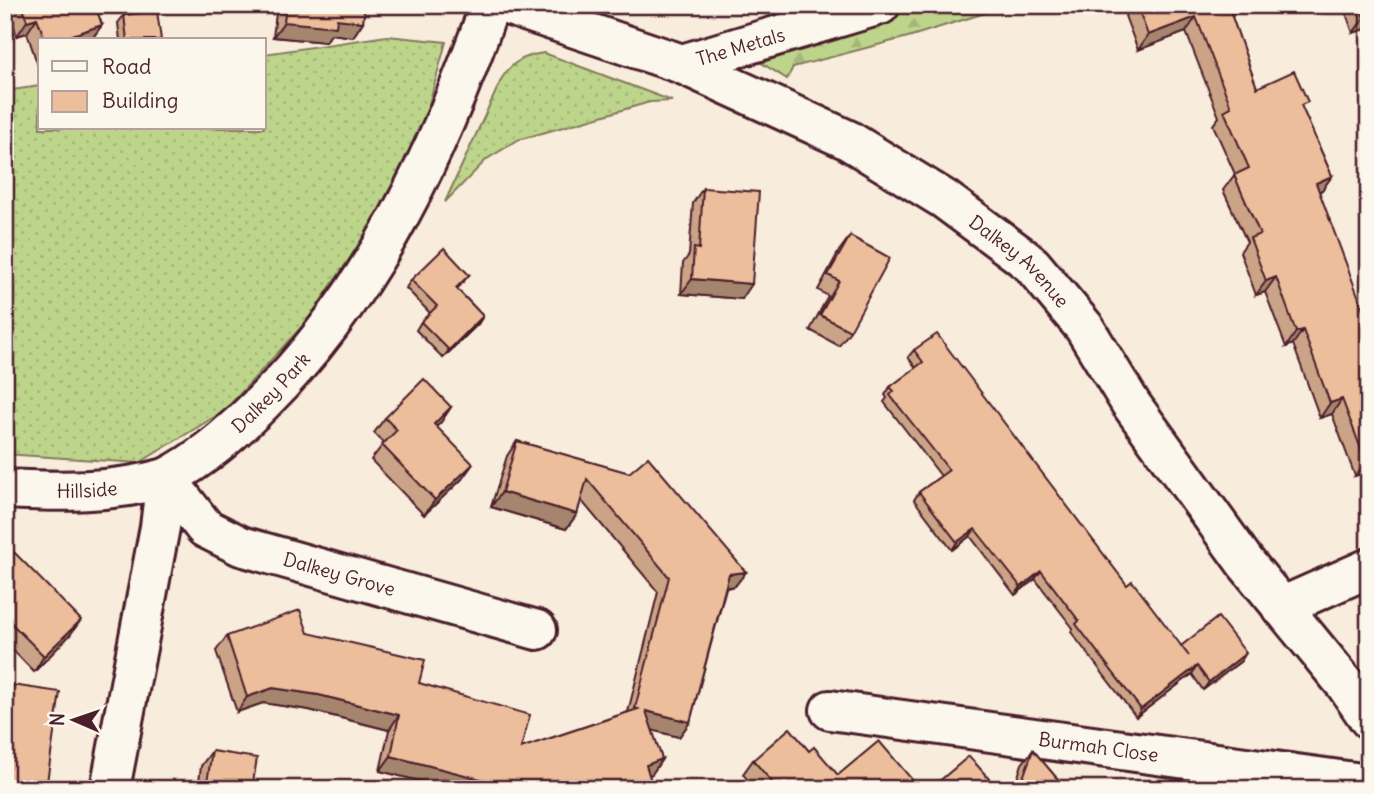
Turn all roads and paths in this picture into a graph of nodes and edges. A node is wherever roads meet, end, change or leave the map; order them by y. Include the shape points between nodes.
1 (490, 5) edge
2 (507, 5) edge
3 (880, 5) edge
4 (682, 64) junction
5 (166, 478) junction
6 (5, 489) edge
7 (1369, 568) edge
8 (1281, 607) junction
9 (537, 630) dead end
10 (830, 710) dead end
11 (1369, 719) edge
12 (1369, 784) edge
13 (110, 789) edge

1 - 5 street, Dalkey Park via 452,110 389,240 282,383 189,467
2 - 4 street, Dalkey Avenue
3 - 4 street, The Metals
4 - 8 street, Dalkey Avenue via 848,139 944,199 1032,265 1084,327 1131,404
5 - 6 street, Hillside via 101,491
5 - 9 street, Dalkey Grove via 205,528 242,546
5 - 13 street
7 - 8 street
8 - 11 street, Dalkey Avenue
10 - 12 street, Burmah Close

